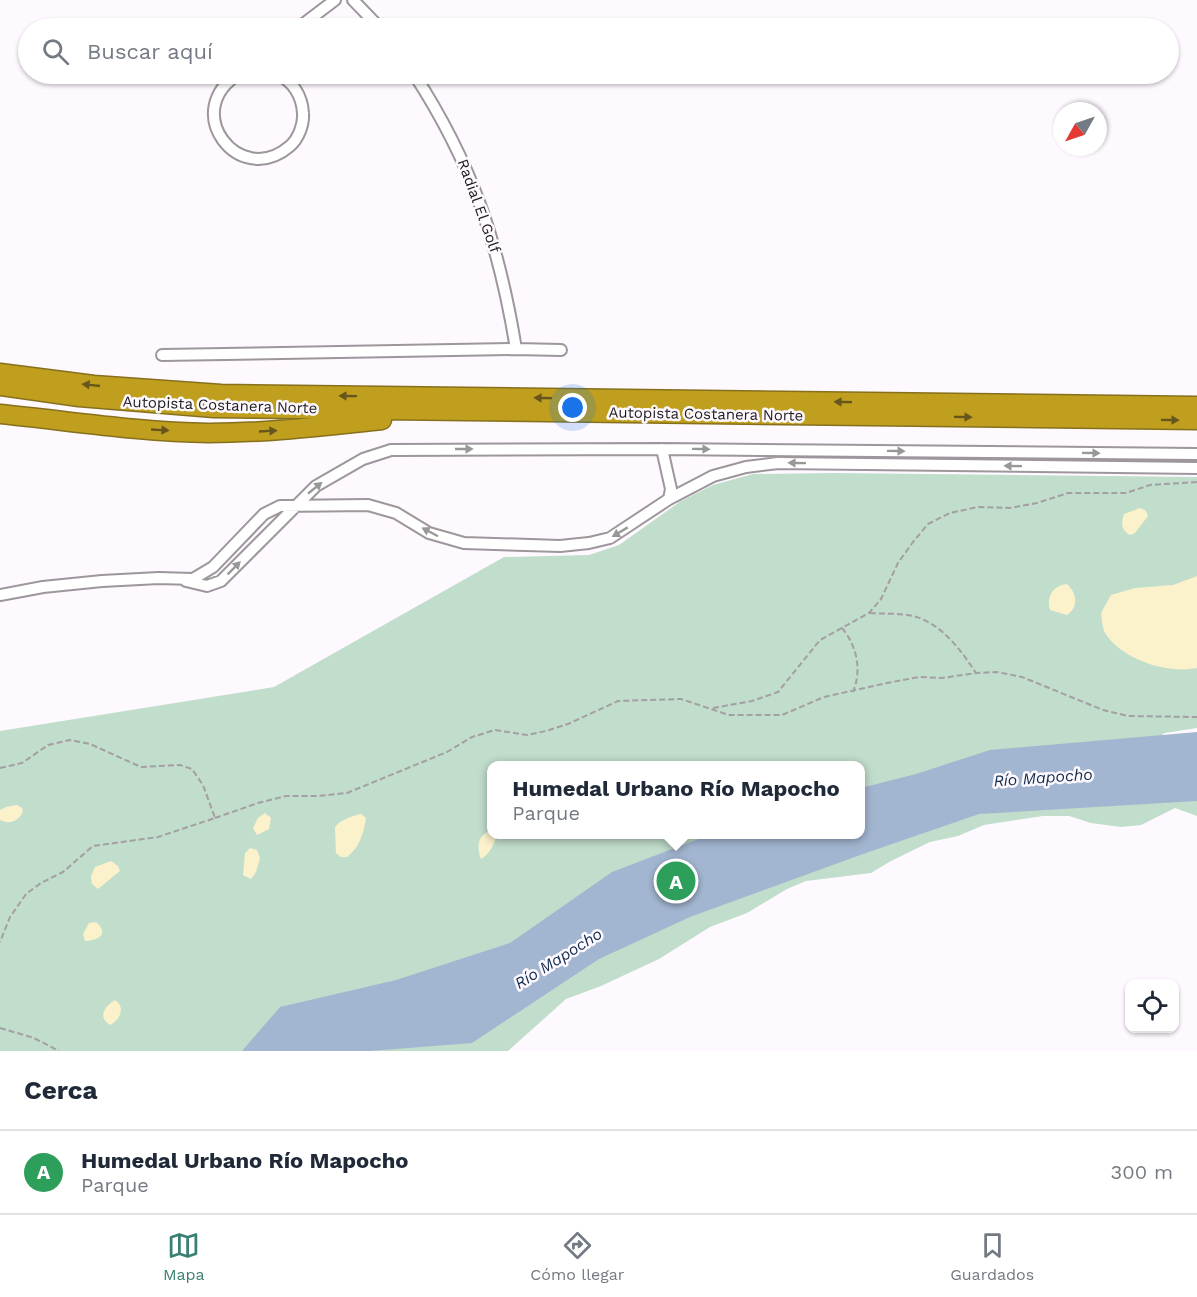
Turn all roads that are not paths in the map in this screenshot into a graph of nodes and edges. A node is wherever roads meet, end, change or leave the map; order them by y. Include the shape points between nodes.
1 (335, 0) edge
2 (353, 0) edge
3 (311, 18) edge
4 (370, 18) edge
5 (226, 84) edge
6 (292, 84) edge
7 (420, 84) edge
8 (516, 349) junction
9 (561, 350) dead end
10 (162, 355) dead end
11 (0, 373) edge
12 (0, 386) edge
13 (1197, 400) edge
14 (1135, 406) junction
15 (1197, 406) edge
16 (437, 411) junction
17 (6, 414) edge
18 (1197, 420) edge
19 (662, 449) junction
20 (1197, 454) edge
21 (1197, 468) edge
22 (669, 499) junction
23 (297, 505) junction
24 (183, 580) junction
25 (0, 595) edge

1 - 3 street
2 - 4 street
5 - 6 street via 214,106 219,135 228,147 254,159 282,153 300,131 304,117 302,102
7 - 8 street, Radial El Golf via 453,141 482,207 507,294
8 - 9 street
8 - 10 street
14 -> 11 highway, Autopista Costanera Norte via 221,394 94,385
12 - 16 highway, Autopista Costanera Norte via 165,405
13 - 14 highway
14 - 15 highway, Autopista Costanera Norte
17 -> 16 highway via 209,433 296,429
16 -> 18 highway, Autopista Costanera Norte
19 -> 20 street
19 - 22 street via 671,489
23 -> 19 street via 326,479 363,459 391,450
21 -> 22 street via 778,463 729,470
22 -> 23 street via 610,538 560,546 464,543 429,533 396,513 368,505
23 - 24 street via 268,511 213,567 193,579
24 -> 23 street via 207,586 221,581
24 - 25 street via 102,581

